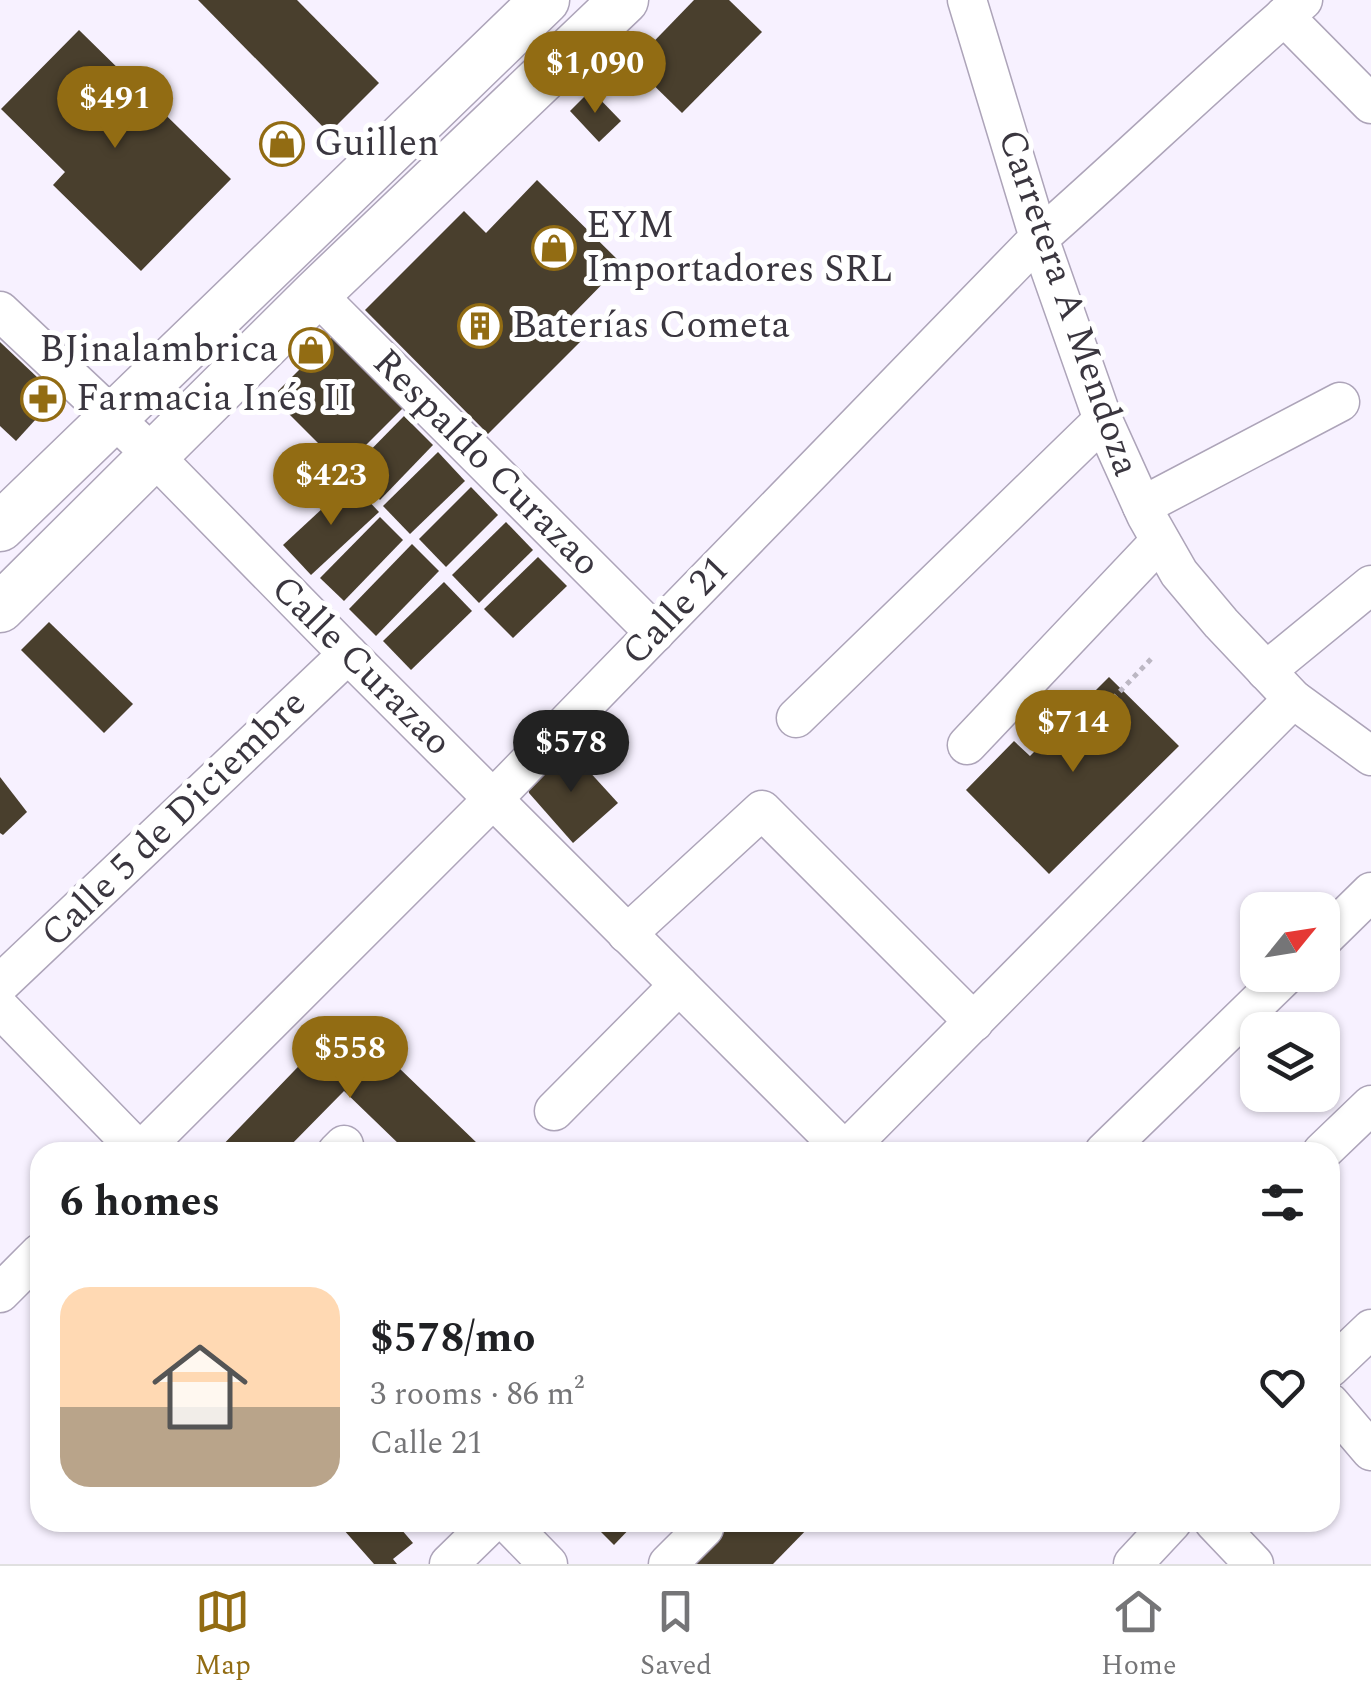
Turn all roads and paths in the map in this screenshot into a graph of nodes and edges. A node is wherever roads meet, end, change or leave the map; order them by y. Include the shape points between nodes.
1 (545, 0) edge
2 (624, 0) edge
3 (967, 0) edge
4 (1294, 8) edge
5 (1371, 104) edge
6 (1039, 238) junction
7 (316, 294) junction
8 (0, 311) edge
9 (1340, 402) dead end
10 (112, 416) junction
11 (1102, 420) junction
12 (154, 456) junction
13 (1142, 506) junction
14 (0, 527) edge
15 (1160, 542) junction
16 (1371, 585) edge
17 (0, 608) edge
18 (655, 633) junction
19 (348, 654) junction
20 (1151, 660) dead end
21 (1266, 671) junction
22 (1293, 699) junction
23 (1106, 706) dead end
24 (796, 718) dead end
25 (967, 745) dead end
26 (1371, 756) edge
27 (494, 798) junction
28 (1371, 892) edge
29 (1340, 922) edge
30 (628, 934) junction
31 (0, 984) edge
32 (679, 986) junction
33 (1269, 992) edge
34 (0, 1008) edge
35 (974, 1022) junction
36 (1371, 1105) edge
37 (554, 1112) dead end
38 (130, 1142) edge
39 (150, 1142) edge
40 (835, 1142) edge
41 (855, 1142) edge
42 (1114, 1142) edge
43 (1332, 1142) edge
44 (30, 1263) edge
45 (0, 1293) edge
46 (1371, 1328) edge
47 (1340, 1358) edge
48 (1340, 1415) edge
49 (1371, 1451) edge
50 (482, 1532) edge
51 (517, 1532) edge
52 (700, 1532) edge
53 (1163, 1532) edge
54 (1224, 1532) edge
55 (449, 1564) edge
56 (548, 1564) edge
57 (668, 1564) edge
58 (1134, 1564) edge
59 (1254, 1564) edge

1 - 10 main road
2 - 7 main road
3 - 6 street, Carretera A Mendoza
4 - 5 street
4 - 6 street, Calle 21
6 - 11 street, Carretera A Mendoza
6 - 18 street, Calle 21
7 - 12 main road
7 - 18 street, Respaldo Curazao
8 - 10 street, Calle Curazao
9 - 13 street
10 - 12 street, Calle Curazao
10 - 14 main road
11 - 13 street, Carretera A Mendoza
11 - 24 street
12 - 17 main road
12 - 19 street, Calle Curazao
13 - 15 street, Carretera A Mendoza
15 - 21 street, Carretera A Mendoza via 1191,590
15 - 25 street
16 - 21 street
18 - 27 street, Calle 21
19 - 27 street, Calle Curazao
19 - 31 street, Calle 5 de Diciembre
20 - 23 path
21 - 22 street, Carretera A Mendoza
22 - 26 street, Carretera A Mendoza
22 - 35 street
27 - 30 street, Calle Curazao
27 - 39 street, Calle 21
28 - 29 street
30 - 32 street, Calle Curazao
30 - 35 street via 762,810
32 - 37 street
32 - 40 street, Calle Curazao
33 - 42 street
34 - 38 street
35 - 41 street
36 - 43 street
44 - 45 street
46 - 47 street
48 - 49 street
50 - 55 street
51 - 56 street
52 - 57 street
53 - 58 street
54 - 59 street

